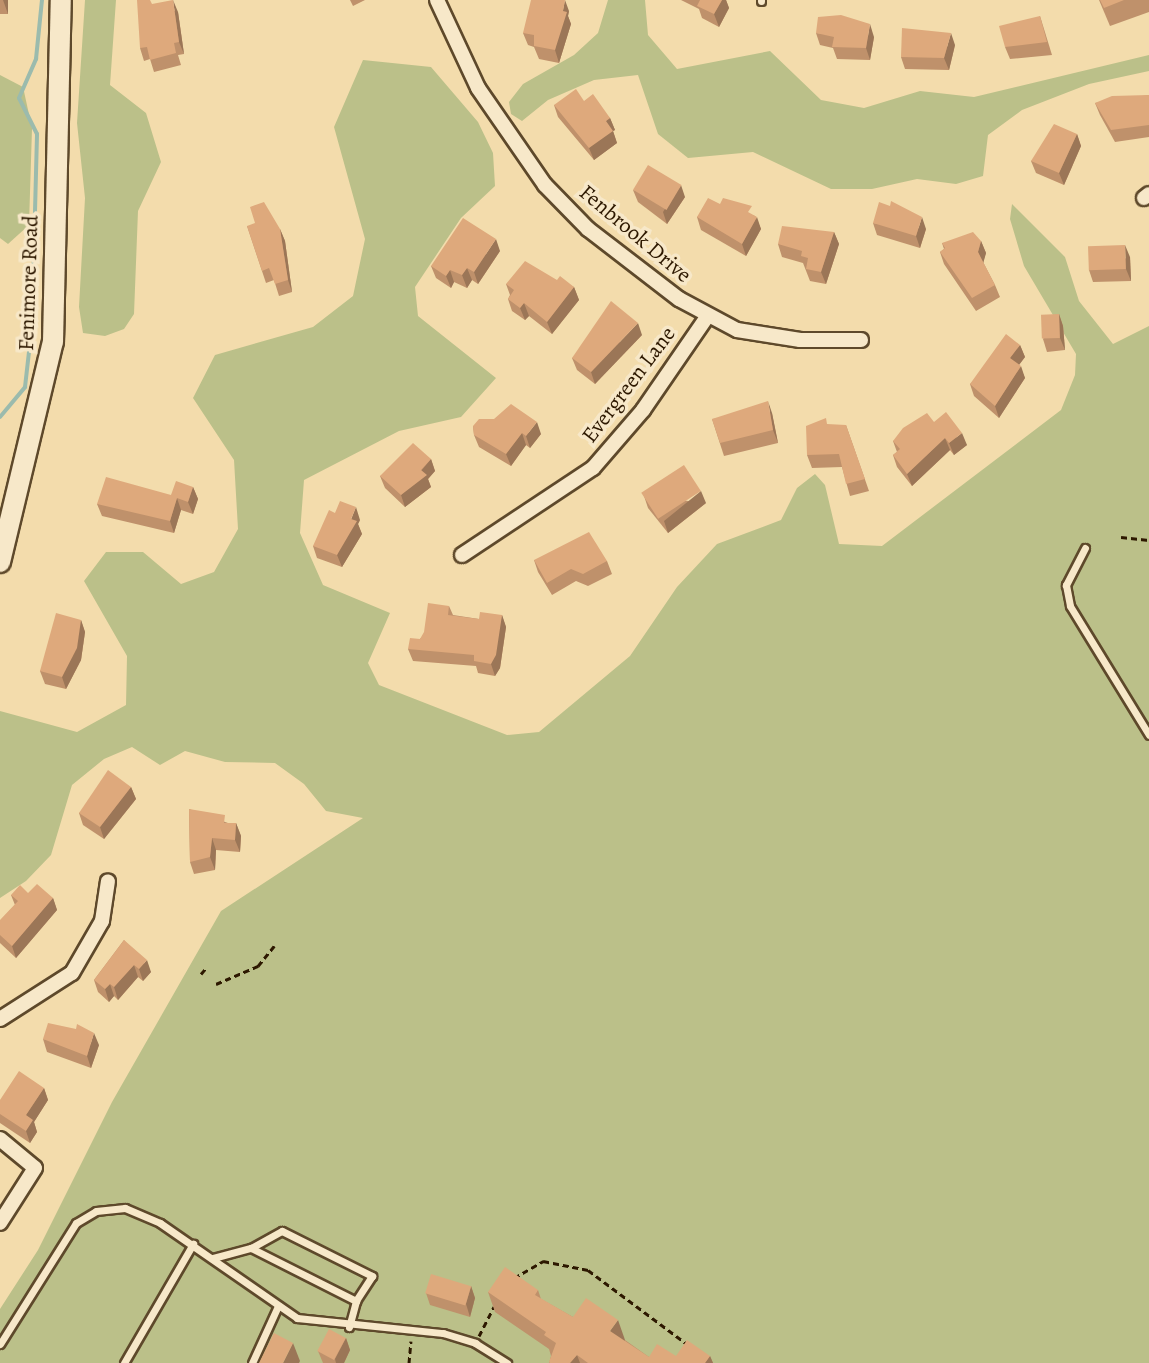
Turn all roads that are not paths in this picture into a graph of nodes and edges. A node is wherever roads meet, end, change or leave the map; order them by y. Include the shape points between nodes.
1 (61, 0) edge
2 (437, 0) edge
3 (707, 317) junction
4 (861, 340) dead end
5 (8, 501) edge
6 (1085, 548) dead end
7 (462, 555) dead end
8 (0, 562) edge
9 (1149, 735) edge
10 (108, 881) dead end
11 (0, 1019) edge
12 (0, 1139) edge
13 (0, 1223) edge
14 (193, 1244) junction
15 (251, 1248) junction
16 (213, 1258) junction
17 (356, 1301) junction
18 (278, 1306) junction
19 (349, 1327) junction
20 (0, 1344) edge
21 (124, 1363) edge
22 (252, 1363) edge
23 (507, 1363) edge

1 - 5 street, Fenimore Road via 53,342
2 - 3 street, Fenbrook Drive via 478,88 545,185 588,229
3 - 4 street, Fenbrook Drive via 737,330 787,338
3 - 7 street, Evergreen Lane via 643,410 593,468
5 - 8 street, Fenimore Road
6 - 9 lane via 1066,585 1067,596
10 - 11 street via 102,921 72,973
12 - 13 street via 35,1168
14 - 16 lane
14 - 20 lane via 125,1208 85,1216 61,1240
14 - 21 lane
15 - 16 lane
15 - 17 lane
15 - 17 lane via 282,1231 372,1276
16 - 18 lane
17 - 19 lane
18 - 19 lane via 297,1318
18 - 22 lane
19 - 23 lane via 412,1330 475,1343

